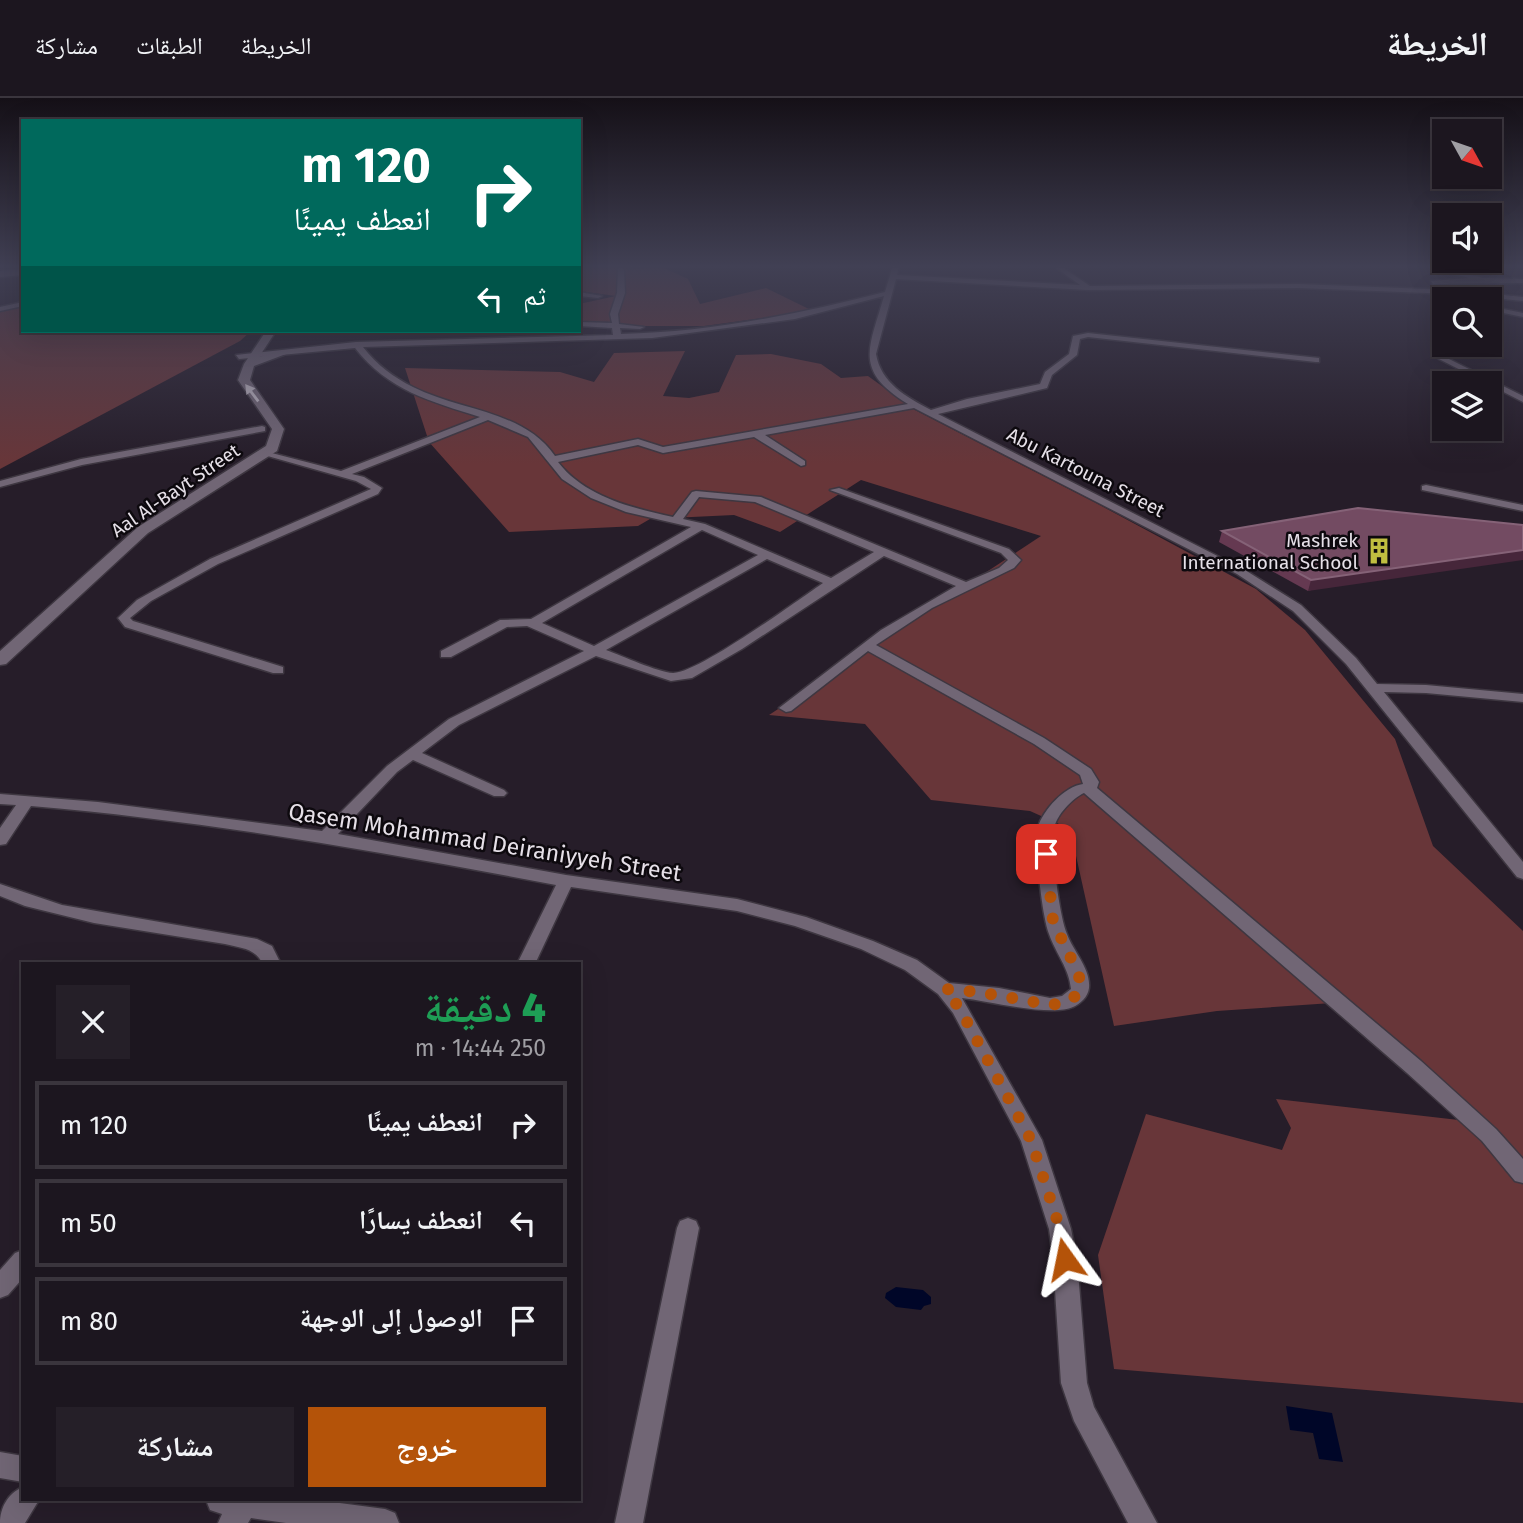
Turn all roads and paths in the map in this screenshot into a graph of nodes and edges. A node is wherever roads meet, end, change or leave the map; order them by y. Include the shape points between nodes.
1 (618, 332) edge
2 (686, 332) edge
3 (877, 332) edge
4 (257, 333) edge
5 (269, 333) edge
6 (618, 337) junction
7 (356, 344) junction
8 (280, 353) junction
9 (249, 357) junction
10 (1447, 357) edge
11 (1316, 360) dead end
12 (1523, 399) edge
13 (916, 405) junction
14 (930, 413) junction
15 (488, 417) junction
16 (262, 429) junction
17 (757, 434) junction
18 (267, 453) junction
19 (552, 460) junction
20 (801, 463) dead end
21 (342, 474) junction
22 (0, 484) edge
23 (1426, 488) dead end
24 (835, 490) dead end
25 (1523, 508) edge
26 (676, 520) junction
27 (701, 526) junction
28 (881, 552) junction
29 (768, 554) junction
30 (830, 582) junction
31 (966, 586) junction
32 (533, 623) junction
33 (869, 646) junction
34 (0, 647) edge
35 (595, 651) junction
36 (446, 654) dead end
37 (0, 660) edge
38 (278, 670) dead end
39 (1373, 688) junction
40 (1523, 698) edge
41 (786, 708) dead end
42 (410, 753) junction
43 (1089, 789) junction
44 (499, 793) dead end
45 (0, 799) edge
46 (28, 800) junction
47 (326, 838) junction
48 (0, 840) edge
49 (1523, 873) edge
50 (566, 881) junction
51 (0, 890) edge
52 (271, 962) edge
53 (527, 962) edge
54 (945, 989) junction
55 (1523, 1174) edge
56 (688, 1228) dead end
57 (21, 1263) edge
58 (0, 1287) edge
59 (0, 1465) edge
60 (21, 1469) edge
61 (24, 1501) edge
62 (235, 1506) edge
63 (8, 1523) edge
64 (385, 1523) edge
65 (629, 1523) edge
66 (1143, 1523) edge

1 - 6 street
2 - 6 street
3 - 13 street, Abu Kartouna Street via 872,361 884,383
4 - 9 street
5 - 9 street, Aal Al-Bayt Street
6 - 7 street
7 - 8 street
7 - 15 street via 368,360 404,387
8 - 9 street
8 - 9 street
9 - 16 street, Aal Al-Bayt Street via 230,375 231,386
18 -> 9 street, Aal Al-Bayt Street via 278,432 245,384
10 - 12 street via 1443,359
11 - 14 street via 1088,335 1076,338 1073,355 1048,374 1044,386
13 - 14 street, Abu Kartouna Street
13 - 17 street
14 - 39 street, Abu Kartouna Street via 1274,591 1322,630
15 - 19 street via 532,436
15 - 21 street
16 - 22 street via 81,462
16 - 34 street, Aal Al-Bayt Street via 251,452 101,552
17 - 19 street via 659,450 638,442
17 - 20 street
18 - 21 street
18 - 37 street, Aal Al-Bayt Street via 143,530
19 - 26 street via 586,491
21 - 38 street via 371,483 377,490 221,556 153,595 124,618 129,624
23 - 25 street
24 - 31 street via 1014,557 1007,568
26 - 27 street
26 - 28 street via 696,494 747,497
27 - 29 street
27 - 32 street
28 - 30 street
28 - 31 street
29 - 30 street
29 - 35 street
30 - 35 street via 687,675 671,677
31 - 33 street
32 - 35 street
32 - 36 street via 504,623
33 - 41 street
33 - 43 street via 1039,741 1086,772
35 - 42 street via 471,711
39 - 40 street
39 - 49 street, Abu Kartouna Street
42 - 44 street
42 - 47 street
43 - 54 street via 1074,792 1053,813 1046,828 1050,906 1058,935 1079,975 1078,994 1051,1005
43 - 55 street via 1414,1067 1489,1135
45 - 46 street, Qasem Mohammad Deiraniyyeh Street
46 - 47 street, Qasem Mohammad Deiraniyyeh Street
46 - 48 street
47 - 50 street, Qasem Mohammad Deiraniyyeh Street
50 - 53 street
50 - 54 street, Qasem Mohammad Deiraniyyeh Street via 768,912 890,954
51 - 52 street via 61,912 257,945
54 - 66 street via 1031,1140 1060,1229 1074,1382 1083,1412
56 - 65 street
57 - 58 street
59 - 60 street
61 - 63 street
62 - 64 street

